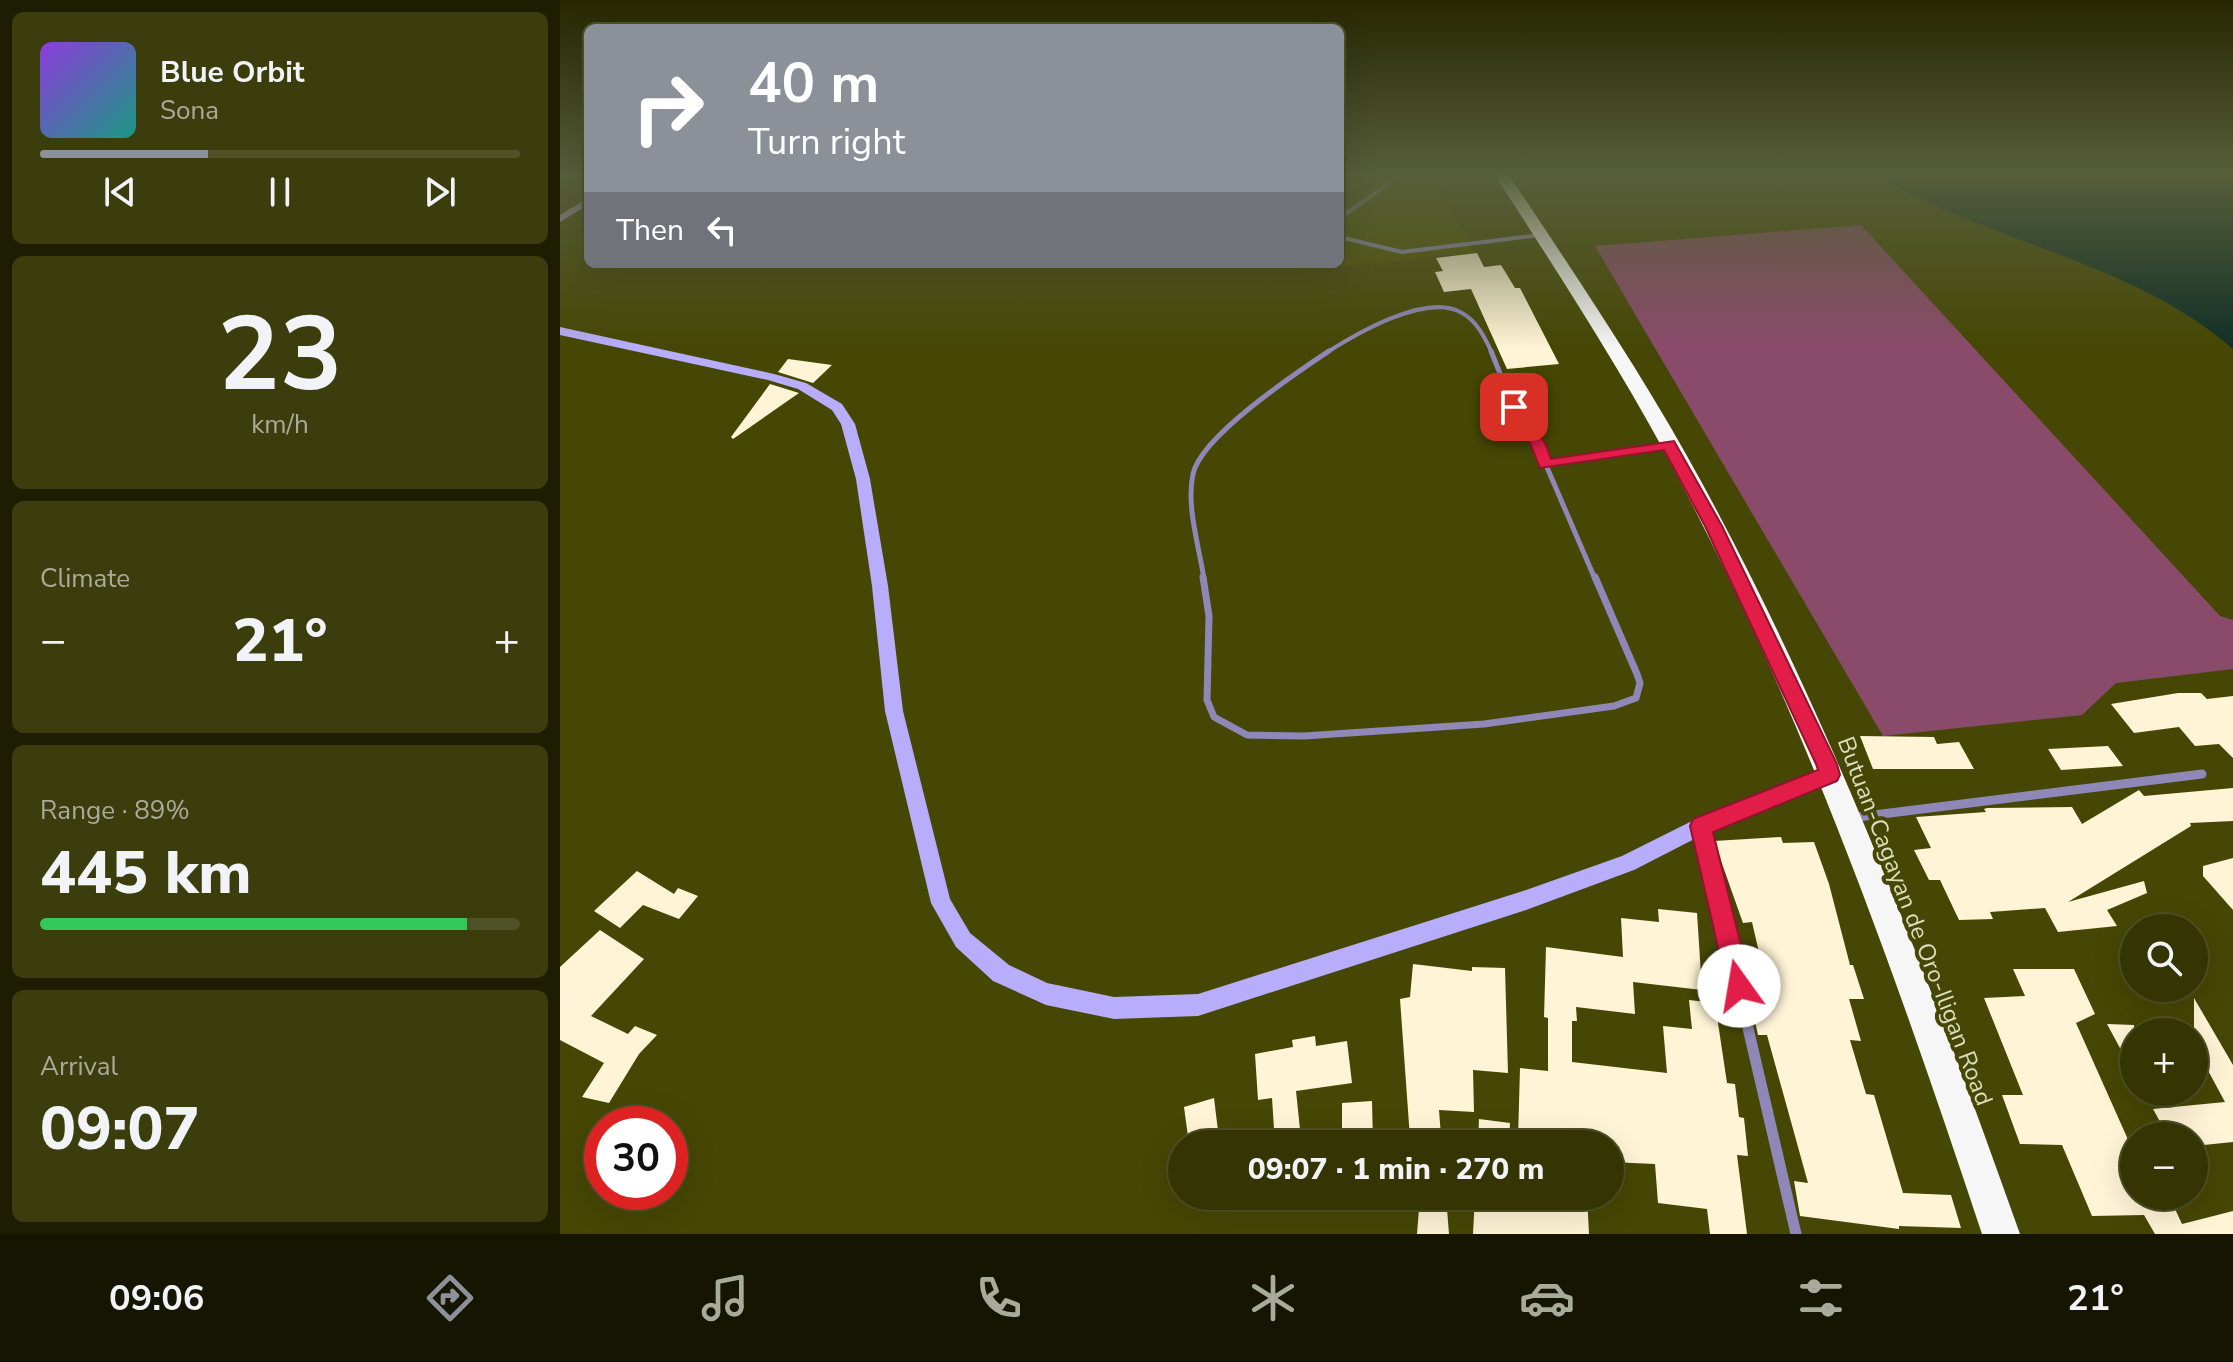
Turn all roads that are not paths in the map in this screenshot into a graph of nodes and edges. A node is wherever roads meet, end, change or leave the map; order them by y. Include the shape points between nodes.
1 (1541, 235) joint
2 (1344, 238) edge
3 (560, 331) edge
4 (1668, 444) junction
5 (1546, 465) junction
6 (2202, 774) dead end
7 (1829, 775) junction
8 (1847, 818) junction
9 (1701, 826) junction
10 (1796, 1234) edge
11 (2001, 1234) edge

1 - 2 lane via 1402,252
1 - 4 highway, Butuan-Cagayan de Oro-Iligan Road
3 - 9 street via 770,377 802,386 837,407 848,424 863,479 894,711 941,903 963,940 1001,973 1046,994 1114,1008 1198,1005 1523,901 1627,863
4 - 5 lane
4 - 7 highway, Butuan-Cagayan de Oro-Iligan Road via 1714,526
5 - 5 lane via 1637,674 1636,698 1614,706 1484,724 1304,736 1247,735 1214,717 1207,700 1209,616 1191,488 1199,458 1220,433 1358,333 1405,314 1449,309 1462,312 1480,329
6 - 8 street
7 - 8 highway, Butuan-Cagayan de Oro-Iligan Road
7 - 9 street
8 - 11 highway, Butuan-Cagayan de Oro-Iligan Road
9 - 10 street

